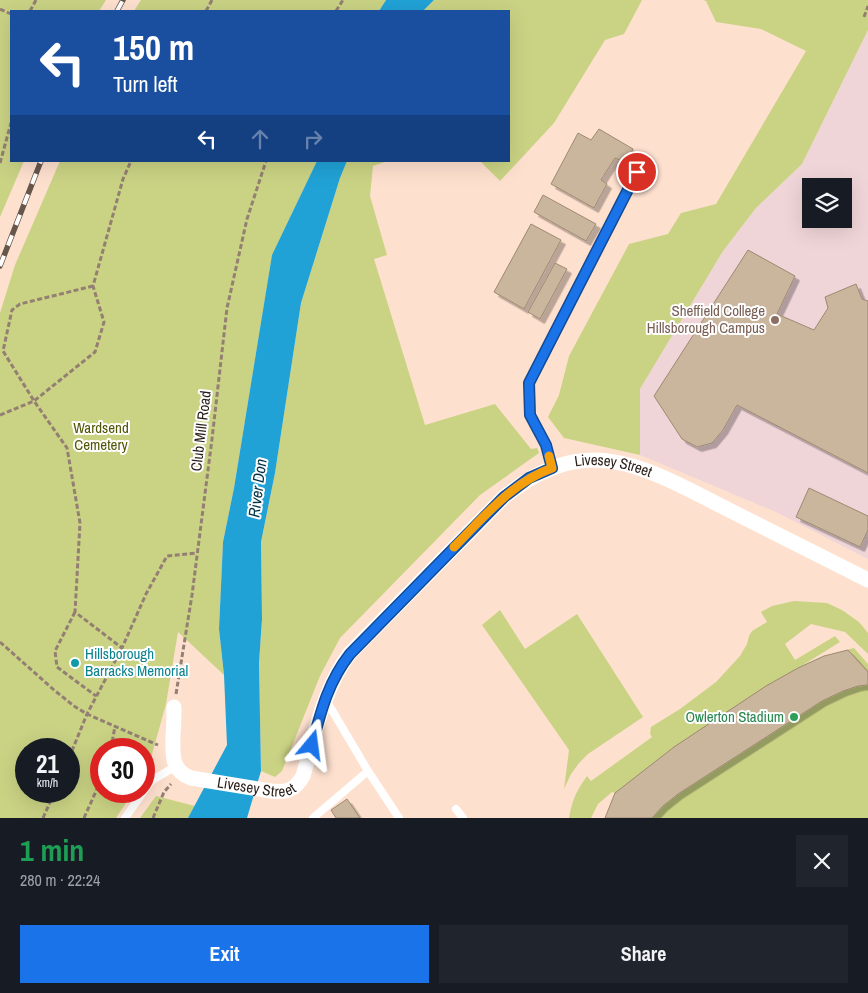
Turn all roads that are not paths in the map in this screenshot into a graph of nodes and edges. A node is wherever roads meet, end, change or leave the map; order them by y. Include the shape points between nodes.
1 (637, 172) dead end
2 (552, 468) junction
3 (868, 580) edge
4 (325, 698) junction
5 (174, 707) road end
6 (176, 763) junction
7 (368, 772) junction
8 (456, 809) dead end
9 (125, 818) edge
10 (313, 818) edge
11 (399, 818) edge
12 (462, 818) edge

1 - 2 lane via 529,383 530,415 546,445
2 - 3 street, Livesey Street via 592,460 646,470
2 - 4 street, Livesey Street via 529,478 504,497 350,654 337,671
4 - 6 street, Livesey Street via 303,776 299,783 283,792 200,780 186,776
4 - 7 lane
5 - 6 street
6 - 9 lane via 151,781
7 - 10 lane
7 - 11 lane
8 - 12 lane

